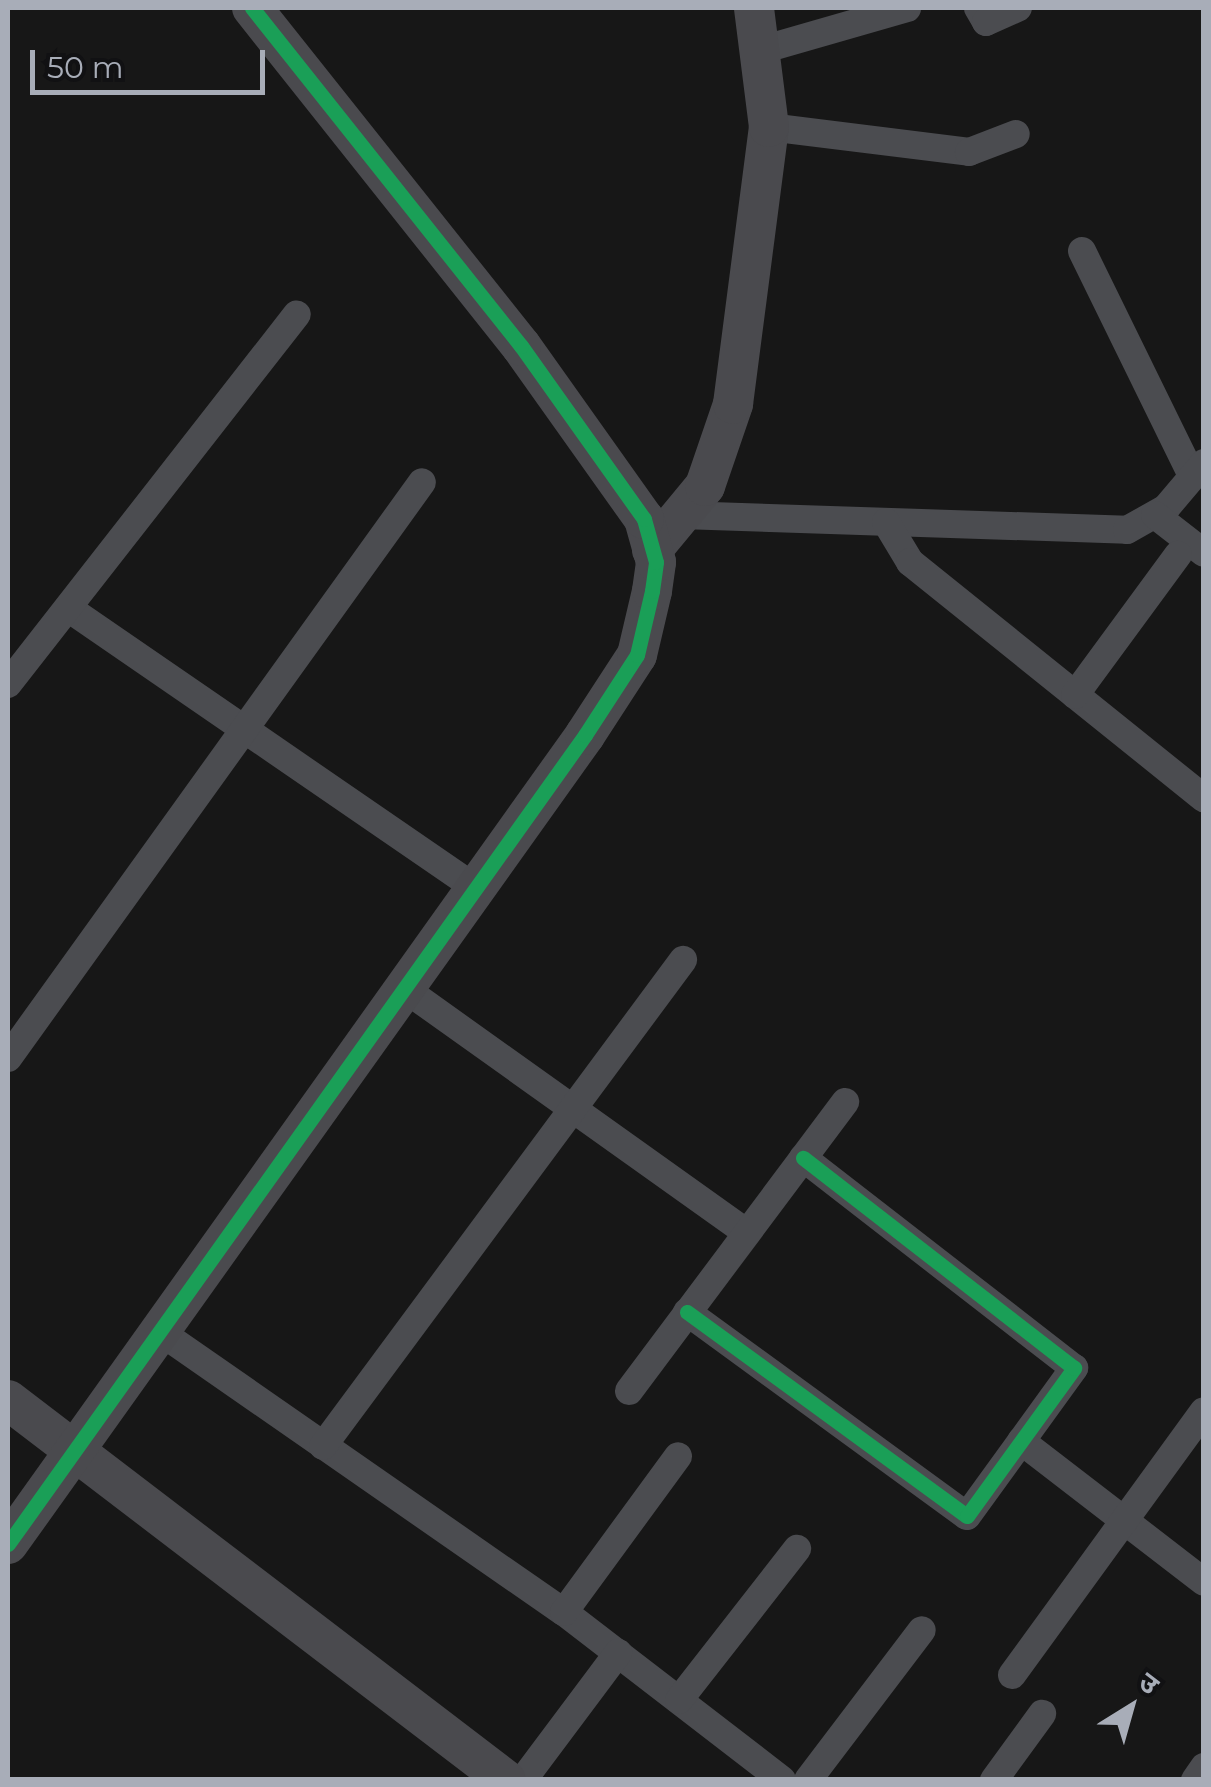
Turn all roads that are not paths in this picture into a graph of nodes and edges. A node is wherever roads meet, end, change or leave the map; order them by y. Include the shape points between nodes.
1 (252, 8) edge
2 (754, 8) edge
3 (907, 8) edge
4 (978, 8) edge
5 (1018, 8) edge
6 (761, 50) junction
7 (769, 127) junction
8 (1016, 134) dead end
9 (1082, 250) dead end
10 (297, 314) dead end
11 (1198, 470) edge
12 (422, 482) dead end
13 (1155, 514) junction
14 (681, 515) junction
15 (886, 522) junction
16 (652, 550) junction
17 (1190, 554) edge
18 (68, 608) junction
19 (8, 684) edge
20 (1075, 695) junction
21 (247, 728) junction
22 (1199, 785) edge
23 (478, 890) junction
24 (683, 960) dead end
25 (406, 989) junction
26 (8, 1058) edge
27 (845, 1102) dead end
28 (577, 1111) junction
29 (803, 1158) junction
30 (747, 1232) junction
31 (688, 1312) junction
32 (159, 1331) junction
33 (630, 1391) dead end
34 (8, 1400) edge
35 (1204, 1410) edge
36 (1021, 1441) junction
37 (323, 1446) junction
38 (72, 1452) junction
39 (678, 1456) dead end
40 (1124, 1520) junction
41 (8, 1544) edge
42 (797, 1549) dead end
43 (1204, 1582) edge
44 (564, 1612) junction
45 (922, 1630) dead end
46 (618, 1653) junction
47 (1012, 1675) dead end
48 (679, 1700) junction
49 (1042, 1714) dead end
50 (1204, 1767) edge
51 (506, 1780) edge
52 (523, 1780) edge
53 (782, 1780) edge
54 (808, 1780) edge
55 (994, 1780) edge
56 (1194, 1780) edge

1 - 16 street via 521,346 644,519
2 - 6 street
3 - 6 street
4 - 5 street via 986,22
6 - 7 street
7 - 8 street via 969,152
7 - 14 street via 733,404 705,486
9 - 11 street
10 - 18 street
11 - 13 street
12 - 21 street
13 - 15 street via 1127,530
13 - 17 street
14 - 15 street
14 - 16 street
15 - 20 street via 910,562
16 - 23 street via 652,591 637,655
17 - 20 street
18 - 19 street
18 - 21 street
20 - 22 street
21 - 23 street
21 - 26 street
23 - 25 street
24 - 28 street
25 - 28 street
25 - 32 street
27 - 29 street
28 - 30 street
28 - 37 street
29 - 30 street
29 - 36 street via 1074,1368
30 - 31 street
31 - 33 street
31 - 36 street via 967,1516
32 - 37 street
32 - 38 street
34 - 38 street
35 - 40 street
36 - 40 street
37 - 44 street
38 - 41 street
38 - 51 street
39 - 44 street
40 - 43 street
40 - 47 street
42 - 48 street
44 - 46 street
45 - 54 street
46 - 48 street
46 - 52 street
48 - 53 street
49 - 55 street
50 - 56 street

